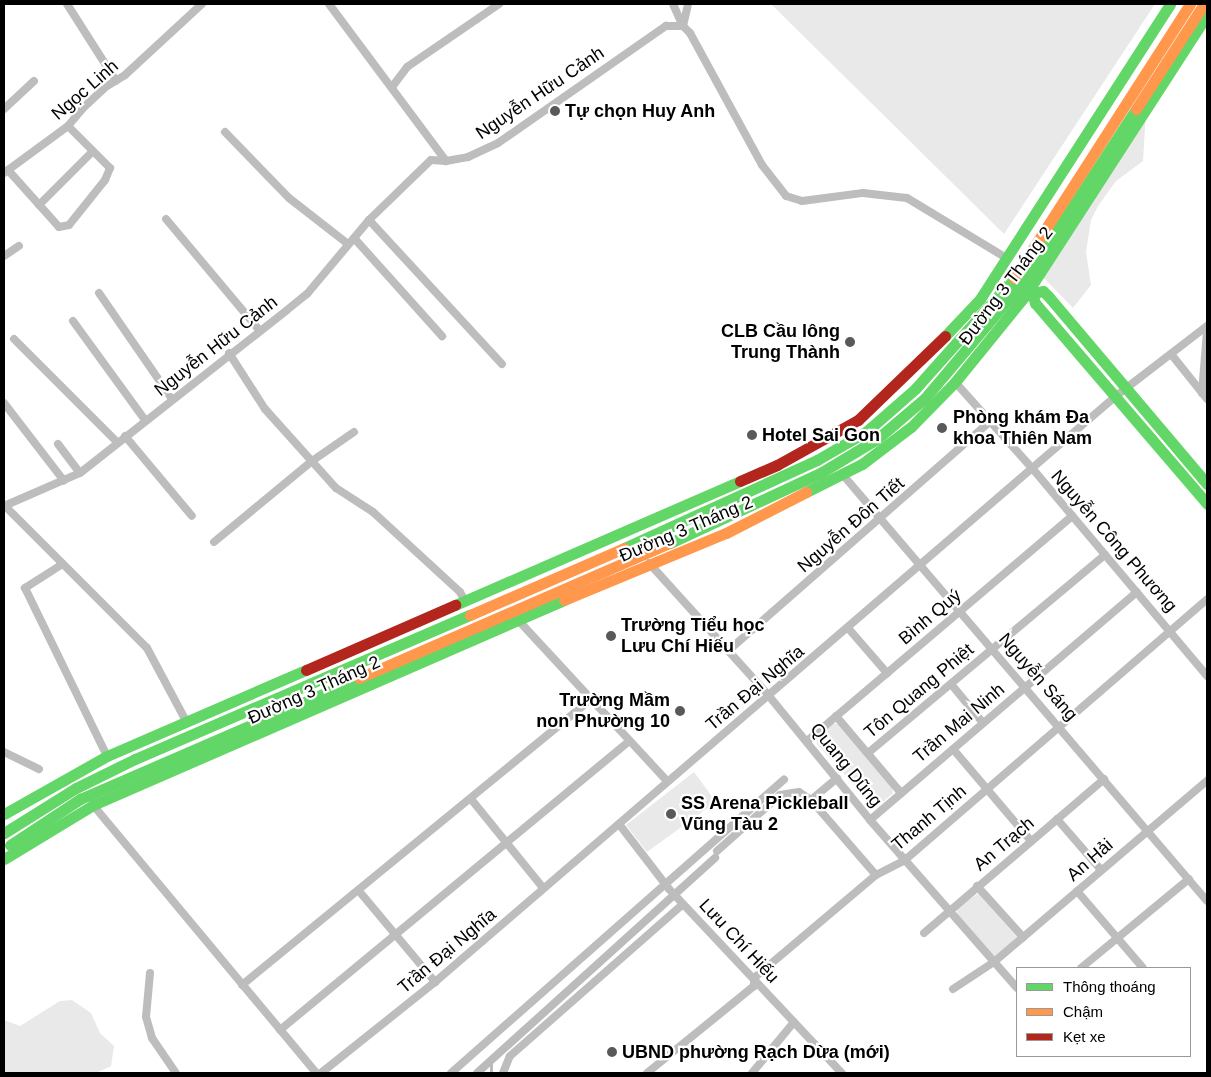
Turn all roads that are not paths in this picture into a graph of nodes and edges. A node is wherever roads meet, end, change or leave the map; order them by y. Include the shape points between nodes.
1 (67, 4) edge
2 (202, 4) edge
3 (329, 4) edge
4 (499, 4) edge
5 (673, 4) edge
6 (688, 4) edge
7 (1170, 4) edge
8 (1190, 4) edge
9 (1204, 4) edge
10 (1207, 15) edge
11 (682, 26) junction
12 (34, 81) dead end
13 (116, 81) junction
14 (392, 87) junction
15 (4, 109) edge
16 (68, 126) junction
17 (225, 132) dead end
18 (93, 151) junction
19 (446, 161) junction
20 (6, 172) edge
21 (39, 205) junction
22 (166, 219) dead end
23 (369, 220) junction
24 (354, 238) junction
25 (348, 244) junction
26 (19, 246) dead end
27 (4, 256) edge
28 (1008, 259) junction
29 (1027, 284) junction
30 (99, 293) dead end
31 (73, 321) dead end
32 (956, 325) junction
33 (1207, 326) edge
34 (259, 330) junction
35 (969, 330) junction
36 (1207, 331) edge
37 (442, 336) dead end
38 (14, 339) dead end
39 (229, 353) junction
40 (1171, 354) junction
41 (924, 359) junction
42 (502, 364) dead end
43 (932, 370) junction
44 (955, 382) junction
45 (1126, 388) junction
46 (1116, 396) junction
47 (1205, 396) edge
48 (172, 399) junction
49 (4, 403) edge
50 (877, 404) junction
51 (886, 414) junction
52 (145, 420) junction
53 (992, 421) junction
54 (354, 432) dead end
55 (125, 436) junction
56 (117, 442) junction
57 (58, 444) dead end
58 (312, 461) junction
59 (1032, 468) junction
60 (80, 473) junction
61 (844, 474) junction
62 (64, 481) junction
63 (1207, 484) edge
64 (1207, 504) edge
65 (4, 506) edge
66 (192, 516) dead end
67 (1072, 516) junction
68 (883, 517) junction
69 (214, 542) dead end
70 (1105, 555) junction
71 (647, 559) junction
72 (923, 564) junction
73 (61, 565) junction
74 (491, 590) junction
75 (1137, 592) junction
76 (1207, 599) edge
77 (465, 601) junction
78 (498, 603) junction
79 (961, 610) junction
80 (514, 616) junction
81 (848, 628) junction
82 (1171, 630) junction
83 (474, 634) junction
84 (994, 648) junction
85 (729, 650) junction
86 (887, 673) junction
87 (1207, 676) edge
88 (951, 684) junction
89 (1026, 687) junction
90 (769, 696) junction
91 (592, 699) junction
92 (836, 716) junction
93 (186, 721) junction
94 (983, 723) junction
95 (1060, 725) junction
96 (629, 741) junction
97 (807, 741) junction
98 (953, 749) junction
99 (4, 752) edge
100 (868, 754) junction
101 (107, 756) junction
102 (39, 769) dead end
103 (837, 778) junction
104 (784, 779) dead end
105 (1104, 779) junction
106 (667, 781) junction
107 (1207, 781) edge
108 (987, 788) junction
109 (901, 793) junction
110 (471, 799) junction
111 (811, 800) junction
112 (93, 805) junction
113 (5, 812) edge
114 (1057, 819) junction
115 (870, 820) junction
116 (619, 824) junction
117 (1147, 830) junction
118 (4, 833) edge
119 (1031, 841) junction
120 (506, 843) junction
121 (4, 849) edge
122 (717, 851) dead end
123 (4, 859) edge
124 (904, 860) junction
125 (1101, 870) junction
126 (876, 876) junction
127 (1189, 879) junction
128 (667, 886) junction
129 (977, 886) junction
130 (543, 888) junction
131 (359, 890) junction
132 (1077, 891) junction
133 (1207, 901) edge
134 (682, 902) junction
135 (949, 910) junction
136 (924, 933) dead end
137 (395, 936) junction
138 (1022, 937) junction
139 (1118, 938) junction
140 (994, 962) junction
141 (1082, 967) edge
142 (1143, 967) edge
143 (150, 974) dead end
144 (754, 978) junction
145 (435, 982) junction
146 (242, 985) junction
147 (1016, 987) edge
148 (952, 989) dead end
149 (794, 1022) junction
150 (280, 1030) junction
151 (176, 1073) edge
152 (316, 1073) edge
153 (321, 1073) edge
154 (451, 1073) edge
155 (503, 1073) edge
156 (646, 1073) edge
157 (752, 1073) edge
158 (842, 1073) edge

1 - 13 street
2 - 13 street, Ngọc Linh
3 - 14 street
4 - 14 street via 407,67
5 - 11 street
6 - 11 street
7 - 28 main road, Đường 3 Tháng 2
8 - 29 main road, Đường 3 Tháng 2
9 - 29 main road, Đường 3 Tháng 2
10 - 29 main road, Đường 3 Tháng 2
11 - 19 street, Nguyễn Hữu Cảnh via 666,26 498,143 468,157
11 - 28 street via 690,33 762,165 786,196 802,201 863,193 907,198
12 - 15 street
13 - 16 street, Ngọc Linh via 83,108
14 - 19 street
16 - 18 street
16 - 20 street, Ngọc Linh
17 - 25 street via 290,198
18 - 21 street
18 - 21 street via 110,168 105,180 70,224 59,227
19 - 23 street, Nguyễn Hữu Cảnh via 431,160
20 - 21 street
22 - 34 street
23 - 24 street, Nguyễn Hữu Cảnh
23 - 42 street
24 - 25 street, Nguyễn Hữu Cảnh
24 - 37 street
25 - 34 street, Nguyễn Hữu Cảnh via 307,294
26 - 27 street
28 - 29 main road
28 - 32 main road, Đường 3 Tháng 2 via 980,299
29 - 35 main road, Đường 3 Tháng 2
29 - 44 main road, Đường 3 Tháng 2
29 - 45 main road via 1043,291
29 - 46 main road via 1035,304
29 - 71 main road, Đường 3 Tháng 2 via 924,398 877,439 822,472
30 - 48 street
31 - 52 street
32 - 35 main road
32 - 41 main road, Đường 3 Tháng 2
33 - 40 street, Trần Đại Nghĩa
34 - 39 street, Nguyễn Hữu Cảnh
35 - 43 main road, Đường 3 Tháng 2
36 - 47 street
38 - 56 street
39 - 48 street, Nguyễn Hữu Cảnh
39 - 58 street via 265,409
40 - 45 street, Trần Đại Nghĩa
40 - 47 street
41 - 43 main road
41 - 50 main road, Đường 3 Tháng 2
43 - 51 main road, Đường 3 Tháng 2
44 - 53 street, Nguyễn Công Phương
44 - 61 main road, Đường 3 Tháng 2 via 910,426
45 - 46 street, Trần Đại Nghĩa
45 - 63 main road
46 - 59 street, Trần Đại Nghĩa
46 - 64 main road
48 - 52 street, Nguyễn Hữu Cảnh
49 - 62 street
50 - 51 main road
50 - 74 main road, Đường 3 Tháng 2 via 840,430 777,465
51 - 78 main road, Đường 3 Tháng 2 via 867,431 817,460 688,521
52 - 55 street, Nguyễn Hữu Cảnh
53 - 59 street, Nguyễn Công Phương
53 - 68 street, Nguyễn Đôn Tiết
54 - 58 street
55 - 56 street, Nguyễn Hữu Cảnh
55 - 66 street
56 - 60 street, Nguyễn Hữu Cảnh
57 - 60 street
58 - 69 street
58 - 77 street via 336,488 373,512 460,592
59 - 67 street, Nguyễn Công Phương
59 - 72 street, Trần Đại Nghĩa
60 - 62 street, Nguyễn Hữu Cảnh
61 - 68 street, Nguyễn Sáng
61 - 71 main road, Đường 3 Tháng 2 via 726,533
62 - 65 street, Nguyễn Hữu Cảnh
65 - 73 street
67 - 70 street, Nguyễn Công Phương
67 - 79 street, Bình Quý
68 - 72 street, Nguyễn Sáng
68 - 85 street, Nguyễn Đôn Tiết
70 - 75 street, Nguyễn Công Phương
70 - 84 street, Tôn Quang Phiệt
71 - 80 main road, Đường 3 Tháng 2
71 - 85 street, Quang Dũng
72 - 79 street, Nguyễn Sáng
72 - 81 street, Trần Đại Nghĩa
73 - 93 street via 147,648
73 - 101 street via 25,588
74 - 77 main road, Đường 3 Tháng 2
74 - 78 main road
75 - 82 street, Nguyễn Công Phương
75 - 89 street, Trần Mai Ninh
76 - 82 street, Thanh Tịnh
77 - 93 main road, Đường 3 Tháng 2
78 - 118 main road, Đường 3 Tháng 2 via 135,759 76,788
79 - 84 street, Nguyễn Sáng
79 - 86 street, Bình Quý
80 - 83 main road, Đường 3 Tháng 2
80 - 91 street
81 - 86 street
81 - 90 street, Trần Đại Nghĩa
82 - 87 street, Nguyễn Công Phương
82 - 95 street, Thanh Tịnh
83 - 112 main road, Đường 3 Tháng 2
83 - 121 main road, Đường 3 Tháng 2 via 80,799
84 - 88 street, Tôn Quang Phiệt
84 - 89 street, Nguyễn Sáng
85 - 90 street, Quang Dũng
86 - 92 street, Bình Quý
88 - 94 street
88 - 100 street, Tôn Quang Phiệt
89 - 94 street, Trần Mai Ninh
89 - 95 street, Nguyễn Sáng
90 - 97 street, Quang Dũng
90 - 106 street, Trần Đại Nghĩa
91 - 96 street
91 - 110 street
92 - 97 street, Bình Quý
92 - 100 street
93 - 101 main road, Đường 3 Tháng 2
94 - 98 street, Trần Mai Ninh
95 - 105 street, Nguyễn Sáng
95 - 108 street, Thanh Tịnh
96 - 106 street
96 - 120 street
97 - 103 street, Quang Dũng
98 - 108 street
98 - 109 street, Trần Mai Ninh
99 - 102 street
100 - 109 street
101 - 113 main road, Đường 3 Tháng 2
103 - 111 street
103 - 115 street, Quang Dũng
104 - 128 street
105 - 114 street, An Trạch
105 - 117 street, Nguyễn Sáng
106 - 116 street, Trần Đại Nghĩa
107 - 117 street, An Hải
108 - 119 street
108 - 124 street, Thanh Tịnh
109 - 115 street, Trần Mai Ninh
110 - 120 street
110 - 131 street
111 - 122 street via 799,792 780,795
111 - 126 street
112 - 123 main road, Đường 3 Tháng 2
112 - 146 street
114 - 119 street, An Trạch
114 - 125 street
115 - 124 street, Quang Dũng
116 - 128 street, Lưu Chí Hiếu
116 - 130 street, Trần Đại Nghĩa
117 - 125 street, An Hải
117 - 127 street, Nguyễn Sáng
119 - 129 street, An Trạch
120 - 130 street
120 - 137 street
124 - 126 street, Thanh Tịnh
124 - 135 street, Quang Dũng
125 - 132 street, An Hải
126 - 144 street, Thanh Tịnh
127 - 133 street, Nguyễn Sáng
127 - 139 street
128 - 134 street, Lưu Chí Hiếu
128 - 154 street
129 - 135 street, An Trạch
129 - 138 street
130 - 145 street, Trần Đại Nghĩa
131 - 137 street
131 - 146 street
132 - 138 street, An Hải
132 - 139 street
134 - 144 street, Lưu Chí Hiếu
134 - 155 street via 514,1052
135 - 136 street, An Trạch
135 - 140 street, Quang Dũng
137 - 145 street
137 - 150 street
138 - 140 street, An Hải
139 - 141 street
139 - 142 street
140 - 147 street, Quang Dũng
140 - 148 street, An Hải
143 - 151 street via 146,1017 152,1038
144 - 149 street, Lưu Chí Hiếu
144 - 156 street, Thanh Tịnh via 754,986
145 - 153 street, Trần Đại Nghĩa
146 - 150 street
149 - 157 street
149 - 158 street, Lưu Chí Hiếu
150 - 152 street

